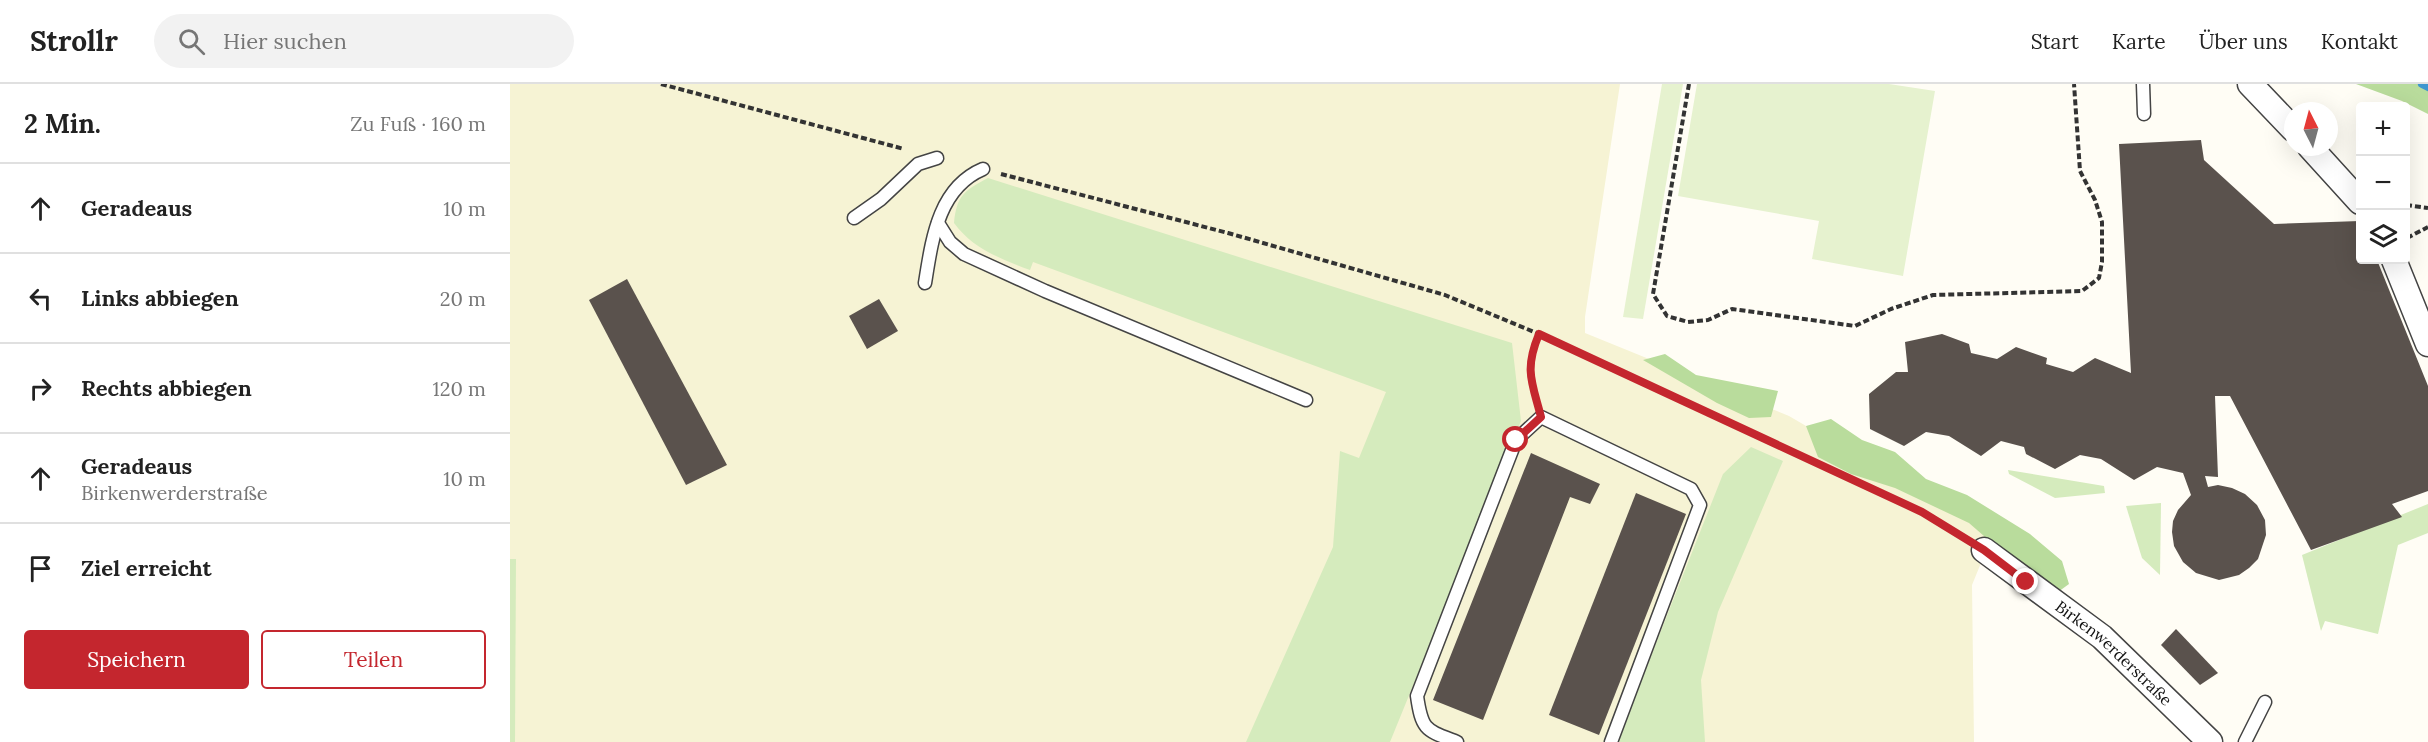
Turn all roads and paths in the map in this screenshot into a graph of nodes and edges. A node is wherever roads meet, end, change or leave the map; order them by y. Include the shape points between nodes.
1 (661, 84) edge
2 (1689, 84) edge
3 (2074, 84) edge
4 (2144, 84) edge
5 (2250, 84) edge
6 (2144, 114) dead end
7 (2284, 120) edge
8 (2318, 156) edge
9 (938, 158) joint
10 (982, 169) joint
11 (2356, 197) edge
12 (2410, 206) edge
13 (2428, 208) edge
14 (854, 218) dead end
15 (938, 223) junction
16 (2428, 227) edge
17 (2410, 237) edge
18 (2396, 264) edge
19 (925, 283) dead end
20 (1539, 334) junction
21 (2428, 344) edge
22 (1306, 400) dead end
23 (1541, 417) junction
24 (1984, 550) joint
25 (2265, 702) dead end
26 (1457, 742) edge
27 (1611, 742) edge
28 (2210, 742) edge
29 (2246, 742) edge

1 - 9 path
2 - 3 path via 1653,294 1667,316 1688,322 1708,321 1732,309 1855,326 1933,295 2082,291 2099,278 2102,222 2096,200 2080,171
4 - 6 lane
5 - 7 street
8 - 11 street
9 - 14 lane via 918,164
10 - 15 lane via 967,176 950,195
10 - 20 path via 1445,295
12 - 13 path
15 - 19 lane
15 - 22 lane via 950,242 964,254
16 - 17 path
18 - 21 street
20 - 23 path via 1529,371
20 - 24 path via 1922,512
23 - 26 lane via 1516,440 1418,696 1420,717 1428,730
23 - 27 lane via 1691,489 1700,505
24 - 28 street, Birkenwerderstraße via 2102,637
25 - 29 lane

